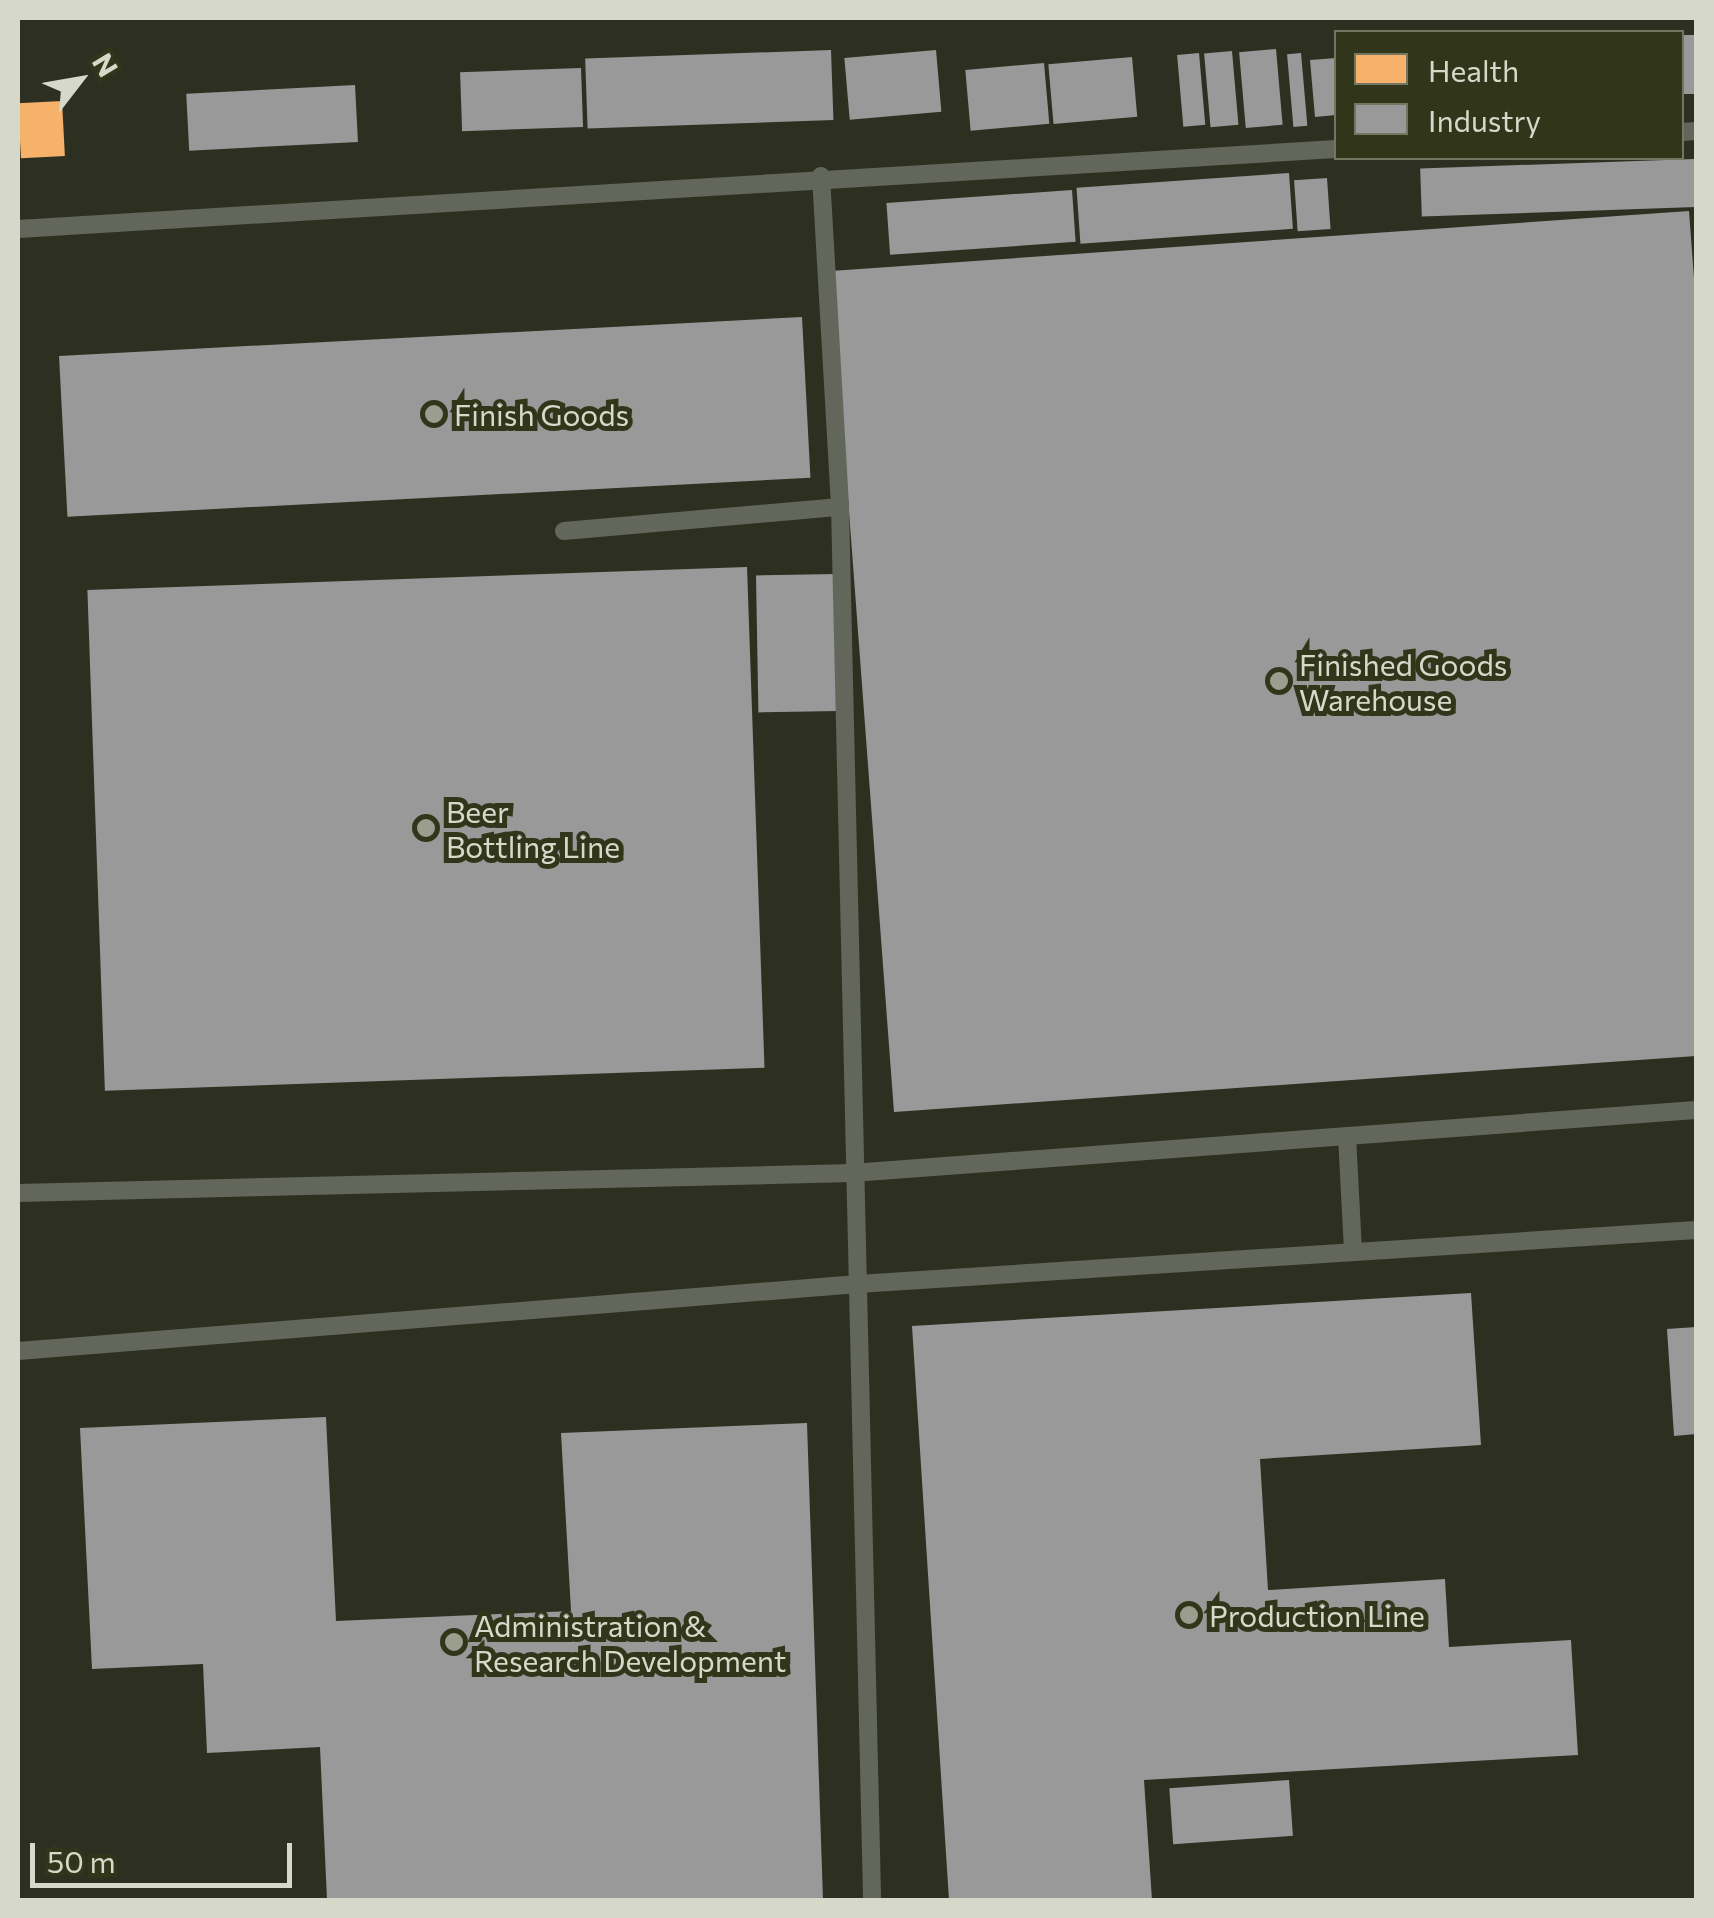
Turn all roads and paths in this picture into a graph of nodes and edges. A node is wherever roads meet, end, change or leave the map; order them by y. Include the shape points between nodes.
1 (1334, 150) edge
2 (821, 176) junction
3 (18, 229) edge
4 (840, 507) junction
5 (564, 531) dead end
6 (1696, 1110) edge
7 (1347, 1136) junction
8 (852, 1173) junction
9 (18, 1192) edge
10 (1696, 1230) edge
11 (1353, 1249) junction
12 (858, 1284) junction
13 (18, 1351) edge
14 (872, 1900) edge

1 - 2 lane
2 - 3 lane
2 - 4 lane
4 - 5 lane
4 - 8 lane
6 - 7 lane
7 - 8 lane
7 - 11 lane
8 - 9 lane
8 - 12 lane
10 - 11 lane
11 - 12 lane
12 - 13 lane
12 - 14 lane

